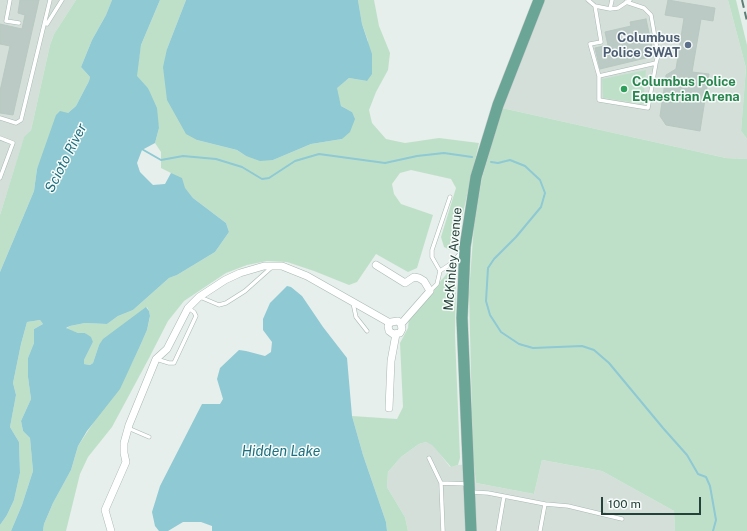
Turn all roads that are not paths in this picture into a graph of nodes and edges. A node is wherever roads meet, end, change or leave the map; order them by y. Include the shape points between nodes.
1 (10, 0) edge
2 (50, 0) edge
3 (62, 0) edge
4 (539, 0) edge
5 (588, 0) edge
6 (612, 0) edge
7 (628, 1) edge
8 (595, 6) junction
9 (610, 9) junction
10 (19, 23) dead end
11 (45, 26) junction
12 (656, 63) junction
13 (599, 76) junction
14 (0, 118) edge
15 (0, 138) edge
16 (0, 162) edge
17 (5, 164) junction
18 (0, 178) edge
19 (450, 198) dead end
20 (465, 247) junction
21 (376, 264) dead end
22 (274, 265) junction
23 (440, 271) junction
24 (430, 291) junction
25 (199, 297) junction
26 (353, 303) junction
27 (188, 308) junction
28 (390, 323) junction
29 (401, 324) junction
30 (367, 331) dead end
31 (396, 334) junction
32 (156, 360) junction
33 (389, 408) dead end
34 (128, 428) junction
35 (149, 437) dead end
36 (429, 458) dead end
37 (441, 483) junction
38 (469, 488) junction
39 (504, 496) junction
40 (545, 504) junction
41 (622, 519) dead end
42 (111, 531) edge
43 (443, 531) edge
44 (471, 531) edge
45 (498, 531) edge
46 (540, 531) edge

1 - 10 lane via 6,21
2 - 11 lane
3 - 11 lane
4 - 20 main road, McKinley Avenue via 498,105 479,170
5 - 8 lane
6 - 9 lane
7 - 9 lane via 618,8
7 - 12 lane via 644,8 651,15 658,55
8 - 9 lane
8 - 13 lane via 600,42 590,44
11 - 14 lane via 21,120 16,123
12 - 13 lane
12 - 13 lane via 648,108 599,100
15 - 17 lane via 13,144
16 - 17 lane
17 - 18 lane
19 - 23 lane via 432,250 432,257
20 - 23 lane via 452,263
20 - 38 main road, McKinley Avenue via 462,318
21 - 24 street via 405,283 414,277 419,278
22 - 25 street via 240,273
22 - 25 lane via 245,291 226,303 219,305
22 - 26 street via 303,274
23 - 24 lane via 437,284
24 - 29 street
25 - 27 street
26 - 28 street
26 - 30 lane via 356,317
27 - 32 street via 167,349
27 - 32 lane via 196,316 174,363
28 - 29 street via 396,320
28 - 31 street via 389,331
29 - 31 street via 401,331
31 - 33 street
32 - 34 street
34 - 35 lane
34 - 42 street via 124,443 126,462 105,510
36 - 37 lane
37 - 38 lane
37 - 43 lane
38 - 39 lane
38 - 44 main road, McKinley Avenue
39 - 40 lane
39 - 45 lane
40 - 41 lane via 568,506
40 - 46 lane

